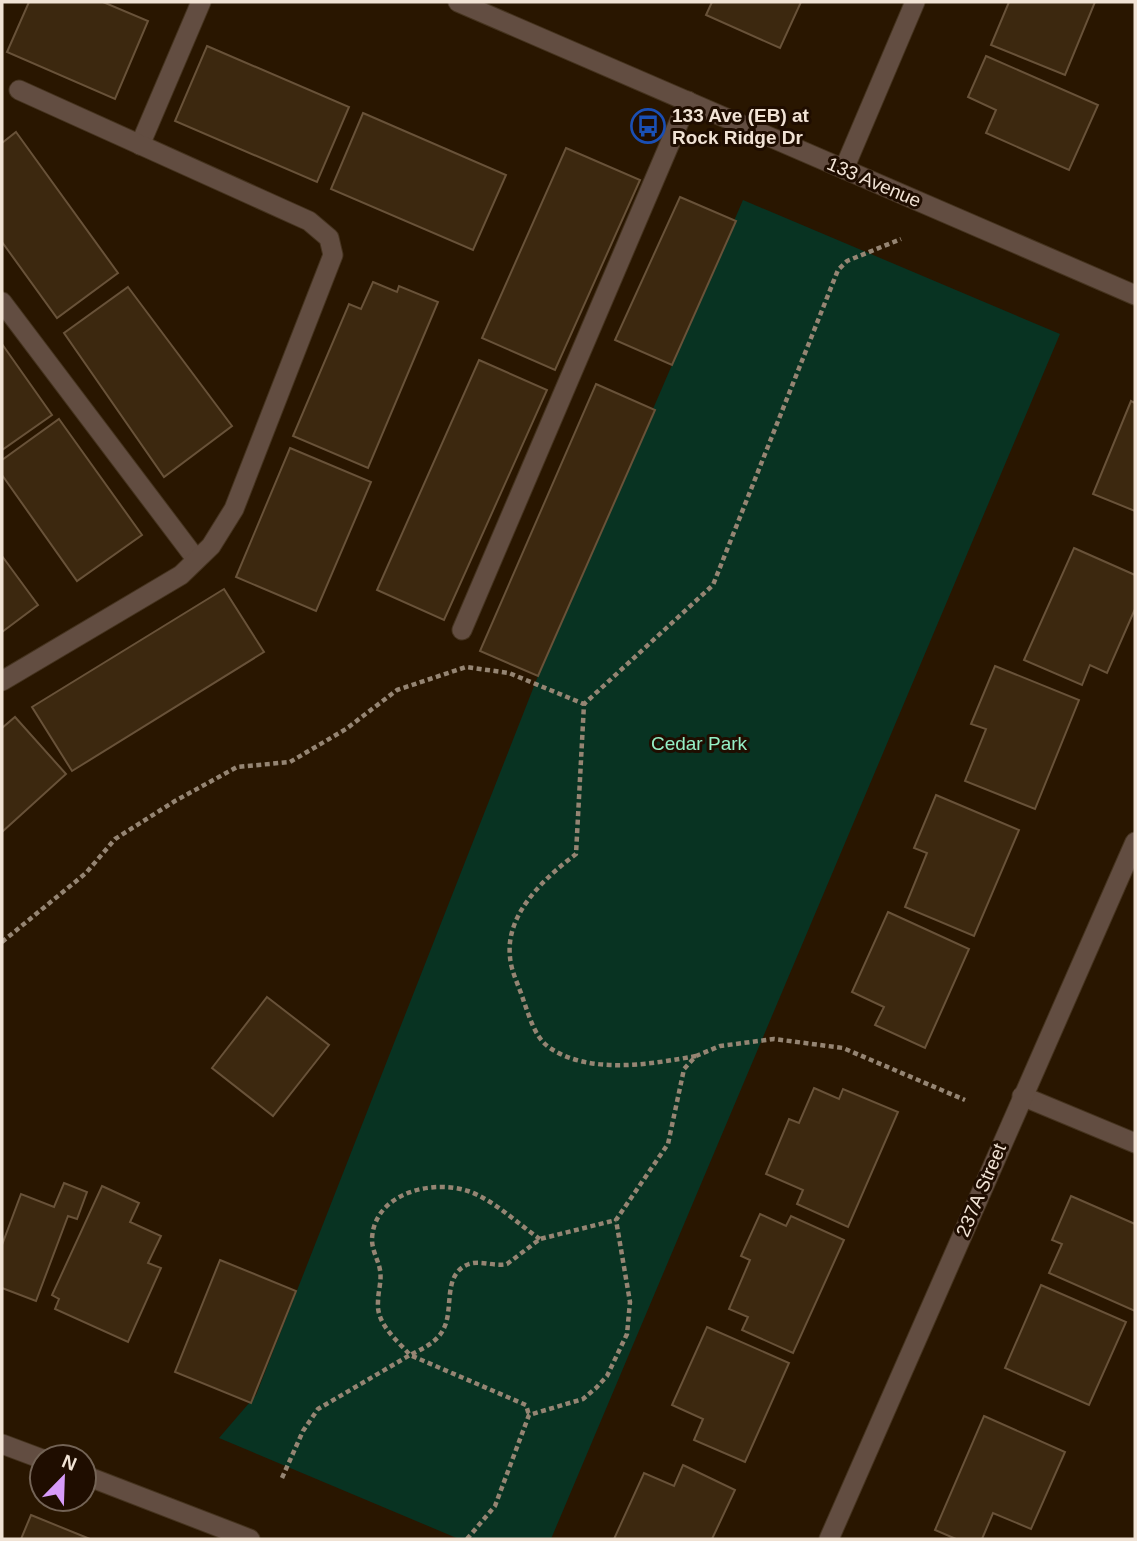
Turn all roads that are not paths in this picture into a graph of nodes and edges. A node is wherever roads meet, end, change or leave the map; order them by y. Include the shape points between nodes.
1 (201, 2) edge
2 (458, 2) edge
3 (915, 2) edge
4 (19, 90) dead end
5 (688, 101) junction
6 (140, 145) junction
7 (844, 169) junction
8 (1135, 295) edge
9 (2, 302) edge
10 (196, 559) junction
11 (462, 631) dead end
12 (2, 681) edge
13 (1135, 842) edge
14 (1022, 1096) junction
15 (1135, 1143) edge
16 (2, 1444) edge
17 (28, 1454) edge
18 (98, 1480) edge
19 (250, 1539) edge
20 (829, 1539) edge

1 - 6 street
2 - 5 street, 133 Avenue
3 - 7 street
4 - 6 street
5 - 7 street, 133 Avenue
5 - 11 street
6 - 10 street via 309,221 328,238 334,255 234,509 211,546
7 - 8 street, 133 Avenue
9 - 10 street
10 - 12 street via 181,575
13 - 14 street, 237A Street
14 - 15 street
14 - 20 street, 237A Street
16 - 17 street
18 - 19 street

